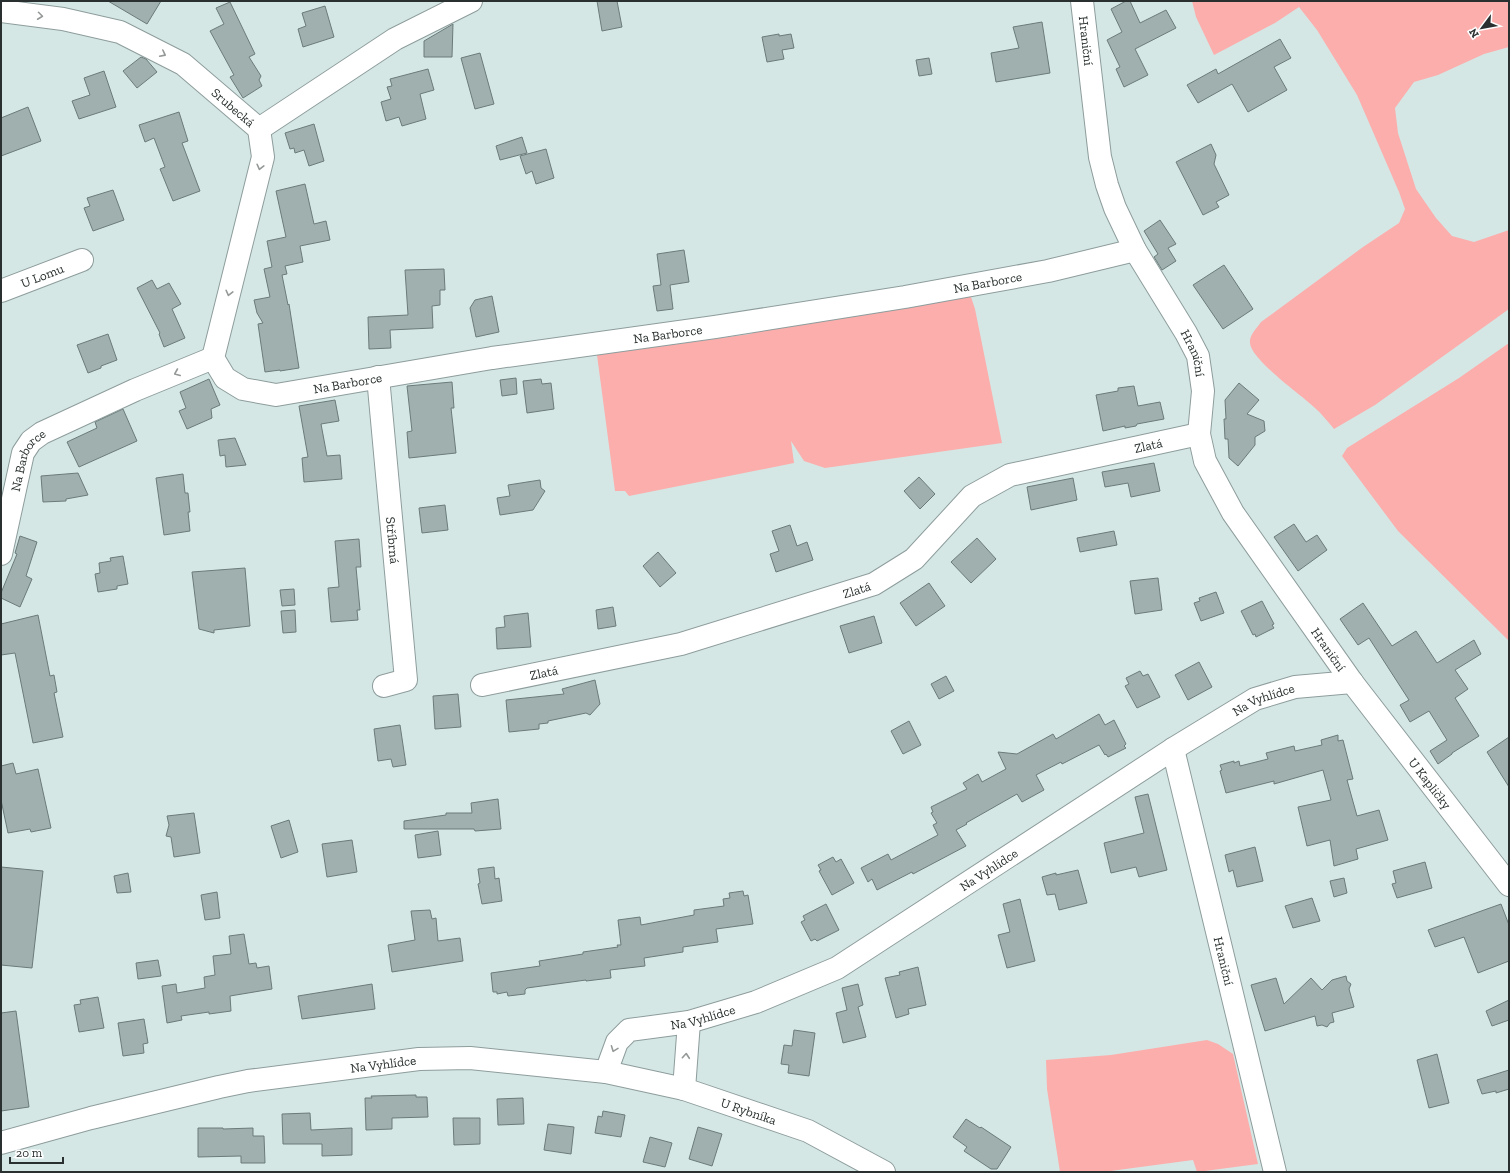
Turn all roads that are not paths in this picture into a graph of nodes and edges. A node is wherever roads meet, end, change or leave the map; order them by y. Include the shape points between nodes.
1 (471, 1) edge
2 (1082, 1) edge
3 (1, 11) edge
4 (259, 129) junction
5 (1135, 250) junction
6 (82, 260) dead end
7 (1, 291) edge
8 (213, 358) junction
9 (378, 377) junction
10 (1199, 434) junction
11 (1, 554) edge
12 (1352, 682) junction
13 (482, 685) dead end
14 (384, 686) dead end
15 (1174, 749) junction
16 (1509, 885) edge
17 (689, 1022) junction
18 (606, 1072) junction
19 (684, 1089) junction
20 (1, 1143) edge
21 (884, 1172) edge
22 (1275, 1172) edge

1 - 4 street, Srubecká via 395,39
2 - 5 street, Hraniční via 1100,157 1115,208
3 -> 4 street, Srubecká via 63,19 120,32 182,64
4 -> 8 street via 263,157
5 - 9 street, Na Barborce via 1048,271 905,297
5 - 10 street, Hraniční via 1198,356 1203,391
6 - 7 street, U Lomu
8 - 9 street, Na Barborce via 225,378 243,389 276,395
8 -> 11 street, Na Barborce via 135,390 31,440 23,453
9 - 14 street, Stříbrná via 406,680
10 - 12 street, Hraniční via 1205,462 1233,513
10 - 13 street, Zlatá via 1010,475 972,496 914,559 874,584 681,644
12 - 15 street, Na Vyhlídce via 1295,687 1255,699
12 - 16 street, U Kapličky
15 - 17 street, Na Vyhlídce via 837,968 756,1002
15 - 22 street, Hraniční
17 -> 18 street, Na Vyhlídce via 629,1030 617,1042
19 -> 17 street
18 - 19 street, U Rybníka
18 - 20 street, Na Vyhlídce via 470,1058 419,1059 219,1086
19 - 21 street, U Rybníka via 808,1132

